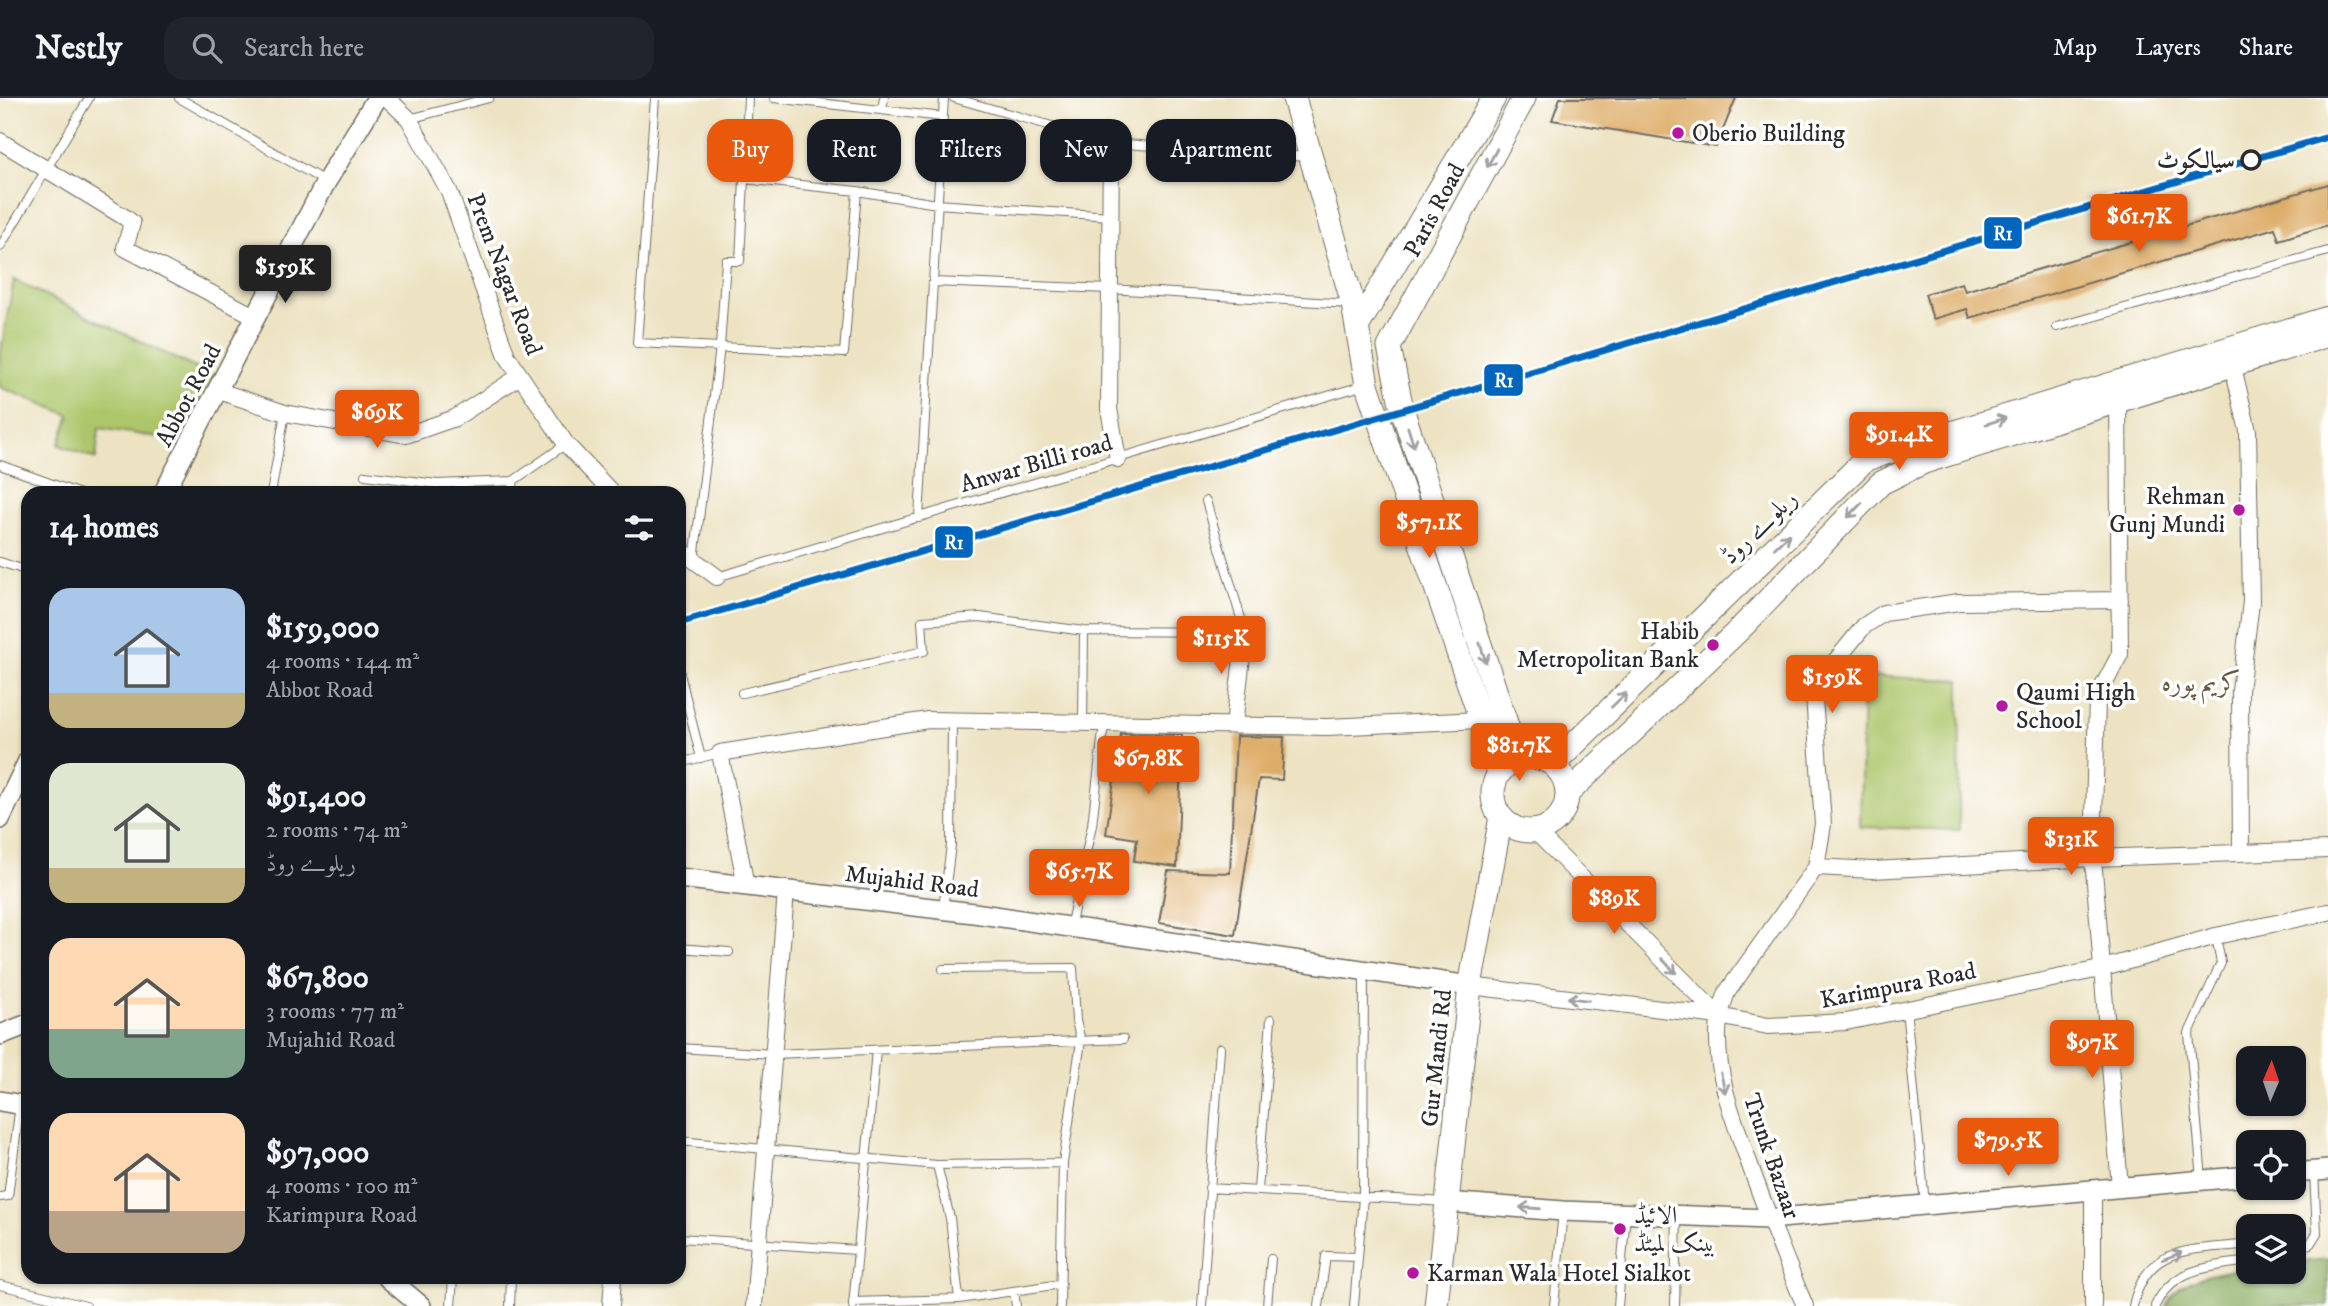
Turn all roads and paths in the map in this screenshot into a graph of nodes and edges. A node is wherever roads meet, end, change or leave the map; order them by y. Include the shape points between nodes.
1 (89, 98) edge
2 (179, 98) edge
3 (377, 98) edge
4 (387, 98) edge
5 (489, 98) edge
6 (655, 98) edge
7 (748, 98) edge
8 (774, 98) edge
9 (884, 98) edge
10 (944, 98) edge
11 (954, 98) edge
12 (1294, 98) edge
13 (1496, 98) edge
14 (1521, 103) edge
15 (882, 110) junction
16 (943, 117) junction
17 (409, 119) junction
18 (747, 119) edge
19 (1040, 123) edge
20 (0, 141) edge
21 (1132, 144) edge
22 (1311, 157) junction
23 (46, 170) junction
24 (326, 182) junction
25 (744, 182) edge
26 (772, 182) edge
27 (1110, 182) edge
28 (857, 191) junction
29 (937, 204) junction
30 (1110, 216) junction
31 (0, 247) edge
32 (2328, 251) edge
33 (933, 282) junction
34 (1110, 289) junction
35 (1353, 304) junction
36 (256, 317) junction
37 (2328, 318) edge
38 (1357, 327) junction
39 (2057, 327) dead end
40 (2328, 335) edge
41 (720, 347) junction
42 (2231, 357) junction
43 (520, 376) junction
44 (219, 391) junction
45 (2118, 393) junction
46 (1373, 402) junction
47 (285, 413) junction
48 (566, 444) junction
49 (1118, 459) junction
50 (0, 465) edge
51 (365, 475) dead end
52 (513, 481) junction
53 (58, 486) edge
54 (167, 486) edge
55 (272, 486) edge
56 (513, 486) edge
57 (605, 486) edge
58 (1206, 501) dead end
59 (919, 518) junction
60 (686, 554) edge
61 (694, 560) junction
62 (0, 562) edge
63 (21, 569) edge
64 (717, 577) joint
65 (2120, 600) junction
66 (1084, 631) junction
67 (1245, 632) junction
68 (742, 693) dead end
69 (686, 698) edge
70 (952, 720) junction
71 (1481, 720) junction
72 (1083, 722) junction
73 (1104, 723) junction
74 (1234, 725) junction
75 (720, 753) junction
76 (701, 758) junction
77 (1518, 758) junction
78 (686, 762) edge
79 (1553, 765) junction
80 (21, 772) edge
81 (1499, 773) junction
82 (1567, 794) junction
83 (5, 798) edge
84 (1501, 817) junction
85 (0, 819) edge
86 (1535, 831) junction
87 (2328, 850) edge
88 (2241, 853) junction
89 (2093, 858) junction
90 (1816, 867) junction
91 (686, 879) edge
92 (746, 886) junction
93 (786, 891) junction
94 (943, 910) junction
95 (2328, 912) edge
96 (1070, 928) junction
97 (2216, 936) junction
98 (686, 949) edge
99 (729, 952) dead end
100 (943, 969) dead end
101 (2100, 969) junction
102 (1364, 972) junction
103 (1470, 986) junction
104 (1906, 1008) junction
105 (1719, 1016) junction
106 (1271, 1019) dead end
107 (21, 1027) edge
108 (0, 1035) edge
109 (1123, 1039) dead end
110 (1081, 1041) junction
111 (686, 1048) edge
112 (1220, 1048) dead end
113 (876, 1050) junction
114 (774, 1054) junction
115 (0, 1101) edge
116 (21, 1105) edge
117 (21, 1131) edge
118 (686, 1142) edge
119 (766, 1148) junction
120 (864, 1158) junction
121 (1063, 1163) junction
122 (937, 1165) junction
123 (2312, 1171) edge
124 (2236, 1176) edge
125 (2202, 1178) junction
126 (2120, 1187) junction
127 (1209, 1188) junction
128 (1258, 1190) junction
129 (2093, 1190) junction
130 (0, 1197) edge
131 (1363, 1197) junction
132 (1446, 1202) junction
133 (1925, 1207) junction
134 (1563, 1210) junction
135 (1626, 1213) junction
136 (1676, 1214) junction
137 (1769, 1219) junction
138 (686, 1238) edge
139 (759, 1243) junction
140 (2306, 1245) edge
141 (2236, 1246) edge
142 (857, 1250) junction
143 (1358, 1257) junction
144 (1271, 1259) dead end
145 (2236, 1263) edge
146 (395, 1284) edge
147 (453, 1284) edge
148 (511, 1284) edge
149 (613, 1284) edge
150 (1061, 1284) junction
151 (0, 1285) edge
152 (1014, 1291) junction
153 (959, 1299) junction
154 (853, 1304) edge
155 (86, 1306) edge
156 (421, 1306) edge
157 (451, 1306) edge
158 (510, 1306) edge
159 (611, 1306) edge
160 (754, 1306) edge
161 (1016, 1306) edge
162 (1060, 1306) edge
163 (1202, 1306) edge
164 (1267, 1306) edge
165 (1319, 1306) edge
166 (1354, 1306) edge
167 (1436, 1306) edge
168 (1554, 1306) edge
169 (1618, 1306) edge
170 (1675, 1306) edge
171 (1805, 1306) edge
172 (2094, 1306) edge
173 (2133, 1306) edge
174 (2155, 1306) edge

1 - 23 lane
2 - 24 lane
3 - 24 street, Abbot Road
4 - 17 street, Prem Nagar Road
5 - 17 lane
6 - 41 lane via 637,343
7 - 18 lane
8 - 15 lane
9 - 15 lane
10 - 16 lane
11 - 19 lane
12 - 22 main road
13 - 14 main road
13 - 38 main road, Paris Road
14 -> 77 main road, Paris Road via 1389,347 1402,410
15 - 16 lane
16 - 29 lane
17 - 43 street, Prem Nagar Road via 449,191 507,356
20 - 23 street
21 - 22 lane
22 - 35 main road
23 - 31 lane
23 - 36 street via 127,218 132,229 125,248
24 - 36 street, Abbot Road
25 - 41 lane via 740,261 726,261
26 - 28 lane
27 - 30 street
28 - 29 lane
28 - 41 lane via 844,353
29 - 30 lane
29 - 33 lane
30 - 34 street
32 - 39 lane
33 - 34 lane
33 - 59 lane
34 - 35 lane
34 - 49 street via 1109,409
35 - 38 main road
36 - 44 street, Abbot Road
37 - 42 main road, ریلوے روڈ
38 - 46 main road
40 - 42 main road
41 - 61 lane
42 - 45 main road, ریلوے روڈ
42 - 88 street via 2248,431 2251,601 2241,691
43 - 47 street via 456,418 406,435
43 - 48 street, Prem Nagar Road
44 - 47 street
44 - 54 street, Abbot Road
45 - 65 street
79 -> 45 main road, ریلوے روڈ via 1866,459
45 -> 82 main road via 1924,462 1881,483 1741,628
46 - 49 lane, Anwar Billi road
46 - 71 main road
47 - 55 lane
48 - 52 lane
48 - 57 street, Prem Nagar Road
49 - 59 lane, Anwar Billi road
50 - 53 lane
51 - 52 lane via 437,484
52 - 56 lane
58 - 67 lane
59 - 64 lane, Anwar Billi road
60 - 61 street
61 - 64 street
62 - 63 lane
65 - 89 street via 2120,654 2097,698
65 - 90 street via 1968,601 1884,613 1864,626 1820,680 1814,696 1823,824
66 - 67 lane
66 - 68 lane via 980,617 922,621 924,651
66 - 72 lane
67 - 74 street
69 - 76 lane
70 - 72 street
70 - 75 street
70 - 94 lane via 951,845
71 - 74 street via 1327,727
71 - 81 main road
72 - 73 street
73 - 74 street
73 - 96 lane via 1092,825
75 - 76 lane
75 - 92 street
76 - 78 lane
77 - 79 main road via 1542,759
77 - 81 main road
79 - 82 main road
80 - 83 street
81 - 84 main road via 1493,795
82 - 86 main road via 1557,820
83 - 85 street
84 - 86 main road via 1511,825
84 - 103 main road, Gur Mandi Rd
86 -> 105 street
87 - 88 street
88 - 89 street
89 - 90 street via 1873,870
89 - 101 street
90 - 105 street via 1727,992
91 - 92 street, Mujahid Road
92 - 93 street, Mujahid Road
93 - 94 street, Mujahid Road
93 - 114 street
94 - 96 street, Mujahid Road
95 - 97 street, Karimpura Road
96 - 102 street, Mujahid Road
97 - 101 street, Karimpura Road
97 - 125 lane via 2221,963 2189,1033
98 - 99 lane
100 - 110 lane via 1073,968
101 - 104 street, Karimpura Road
101 - 126 street
102 - 103 street, Mujahid Road
102 - 131 lane
105 -> 103 street, Karimpura Road
103 - 132 main road, Gur Mandi Rd
104 - 105 street, Karimpura Road via 1846,1021 1785,1027
104 - 133 lane
105 -> 137 street, Trunk Bazaar via 1720,1069 1727,1100
106 - 128 lane
107 - 108 street
109 - 110 lane
110 - 113 lane
110 - 121 lane
111 - 114 lane
112 - 127 lane
113 - 114 lane
113 - 120 lane
114 - 119 street
115 - 116 street
117 - 130 lane via 8,1196
118 - 119 lane
119 - 120 lane
119 - 139 street
120 - 122 lane
120 - 142 lane
121 - 122 lane
121 - 150 lane
122 - 153 lane via 950,1218
123 - 140 lane via 2317,1233
124 - 125 street
125 - 126 street
126 - 129 street
127 - 128 lane
127 - 163 lane
128 - 131 lane
129 - 133 street
129 - 172 street
131 - 132 lane
131 - 143 lane
134 -> 132 street
132 - 167 main road, Gur Mandi Rd
133 - 137 street
134 - 135 street
134 - 168 lane
135 - 136 street
135 - 169 lane
136 - 137 street
136 - 170 lane
137 - 171 street, Trunk Bazaar
138 - 139 lane
139 - 142 lane
139 - 160 street
173 -> 141 lane via 2146,1271 2172,1254
142 - 154 lane
143 - 165 lane via 1326,1256
143 - 166 lane
144 - 164 lane
145 - 174 lane via 2179,1276 2161,1292
146 - 156 street
147 - 157 lane
148 - 158 lane
149 - 159 street
150 - 152 lane
150 - 162 lane
151 - 155 lane
152 - 153 lane
152 - 161 lane
153 - 154 lane

